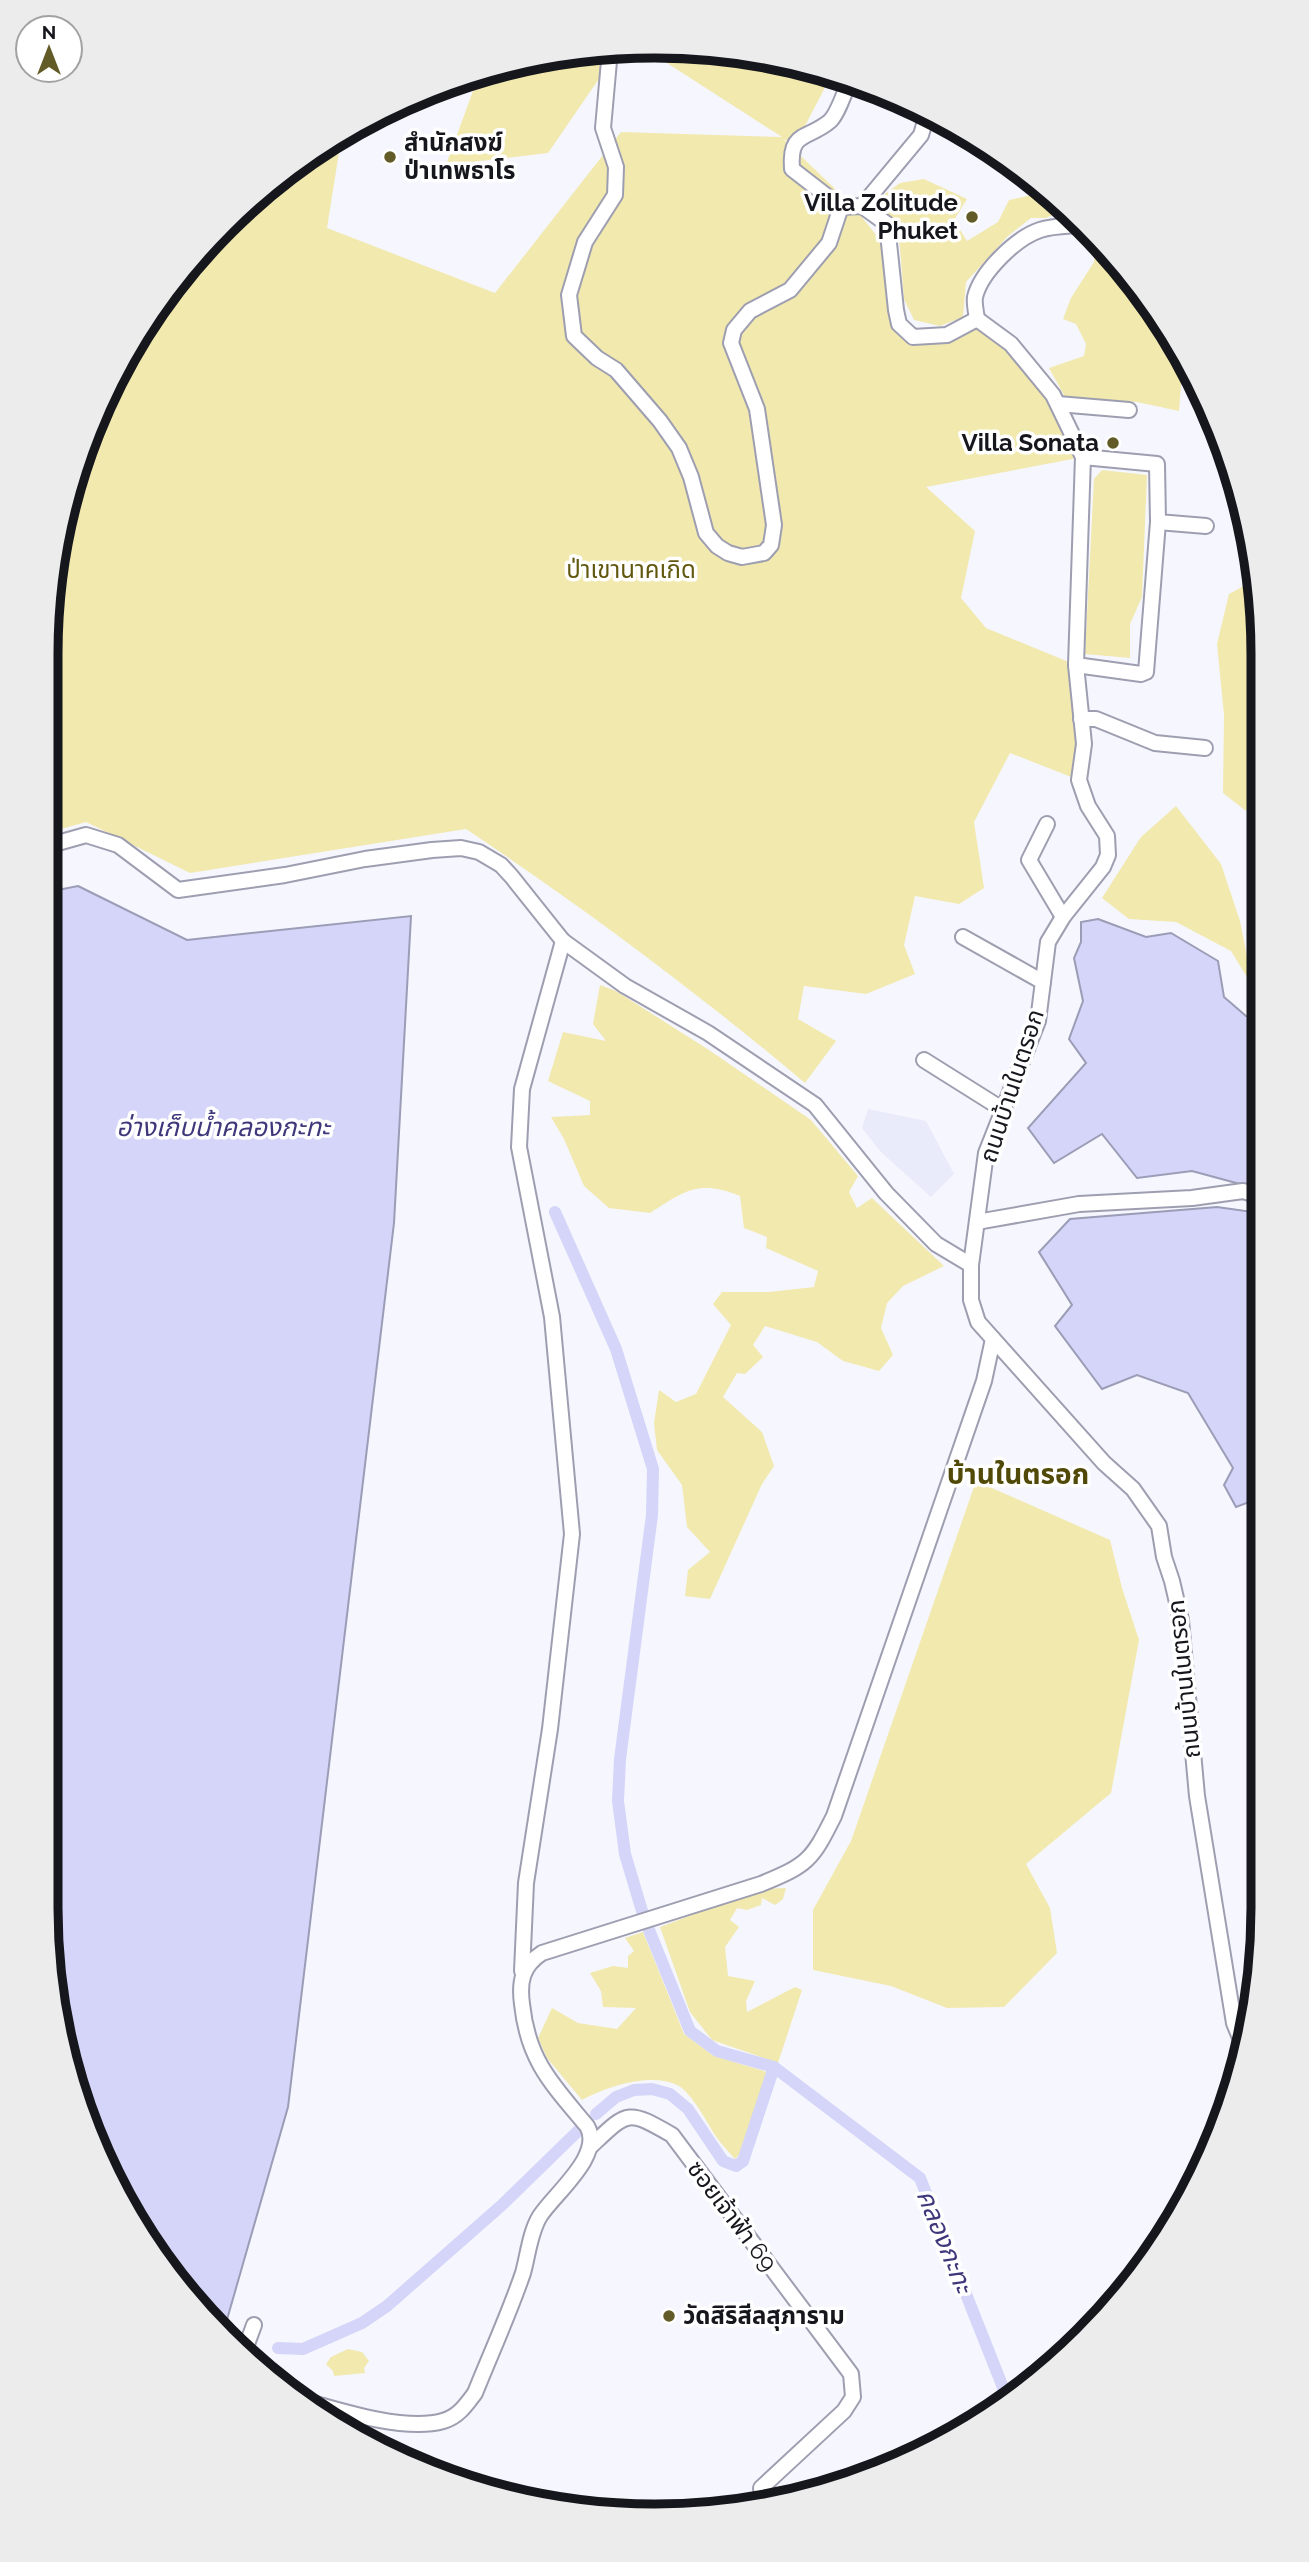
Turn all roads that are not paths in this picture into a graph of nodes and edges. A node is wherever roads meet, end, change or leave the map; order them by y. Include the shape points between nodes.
1 (609, 60) edge
2 (846, 89) edge
3 (925, 123) edge
4 (862, 206) junction
5 (841, 207) junction
6 (1069, 226) edge
7 (977, 319) junction
8 (1058, 404) junction
9 (1129, 410) dead end
10 (1083, 457) junction
11 (1158, 522) junction
12 (1206, 526) dead end
13 (1076, 665) junction
14 (1082, 719) junction
15 (1205, 748) dead end
16 (1047, 824) dead end
17 (58, 843) edge
18 (1063, 917) junction
19 (963, 937) dead end
20 (564, 941) junction
21 (1043, 982) junction
22 (924, 1060) dead end
23 (1002, 1108) junction
24 (1251, 1194) edge
25 (977, 1222) junction
26 (971, 1265) junction
27 (993, 1339) junction
28 (522, 1973) junction
29 (1238, 2033) edge
30 (591, 2146) junction
31 (254, 2325) dead end
32 (247, 2343) edge
33 (329, 2408) edge
34 (762, 2494) edge

1 - 5 street via 603,128 616,167 615,195 585,242 569,295 574,336 616,370 673,439 691,477 706,533 728,553 742,557 764,553 771,545 774,525 757,409 731,343 734,330 750,311 790,290 829,243
2 - 5 street via 831,120 798,140 791,152 793,169
3 - 4 street via 921,135
4 - 5 street
4 - 7 street via 887,224 899,324 913,337 947,335
6 - 7 street via 1041,230 1000,257 975,298
7 - 8 street, ถนนบ้านในตรอก via 1012,344
8 - 9 street
8 - 10 street, ถนนบ้านในตรอก
10 - 11 street via 1157,464
10 - 13 street, ถนนบ้านในตรอก
11 - 12 street
11 - 13 street via 1146,672
13 - 14 street, ถนนบ้านในตรอก
14 - 15 street via 1096,719 1155,743
14 - 18 street, ถนนบ้านในตรอก via 1079,780 1088,806 1107,836 1108,855
16 - 18 street via 1029,860
17 - 20 street via 86,835 118,845 177,890 365,859 468,849 501,865
18 - 21 street, ถนนบ้านในตรอก via 1048,942
19 - 21 street
20 - 26 street via 625,986 708,1033 815,1105 886,1193 936,1244
20 - 28 street via 522,1089 519,1147 552,1317 572,1534 550,1729 526,1883
21 - 23 street, ถนนบ้านในตรอก via 1038,1021
22 - 23 street
23 - 25 street, ถนนบ้านในตรอก via 986,1153
24 - 25 street via 1079,1204
25 - 26 street, ถนนบ้านในตรอก
26 - 27 street, ถนนบ้านในตรอก via 971,1300 978,1322
27 - 28 street via 984,1381 834,1816 816,1852 787,1874 761,1884 542,1953
27 - 29 street, ถนนบ้านในตรอก via 1104,1464 1133,1489 1158,1526 1181,1620 1197,1796
28 - 30 street via 520,1993 528,2044 548,2080 587,2126
30 - 33 street via 538,2219 518,2286 475,2393 463,2410 445,2421 404,2423
30 - 34 street, ซอยเจ้าฟ้า 69 via 619,2120 641,2117 672,2135 852,2374 853,2397 844,2411 761,2488
31 - 32 street

